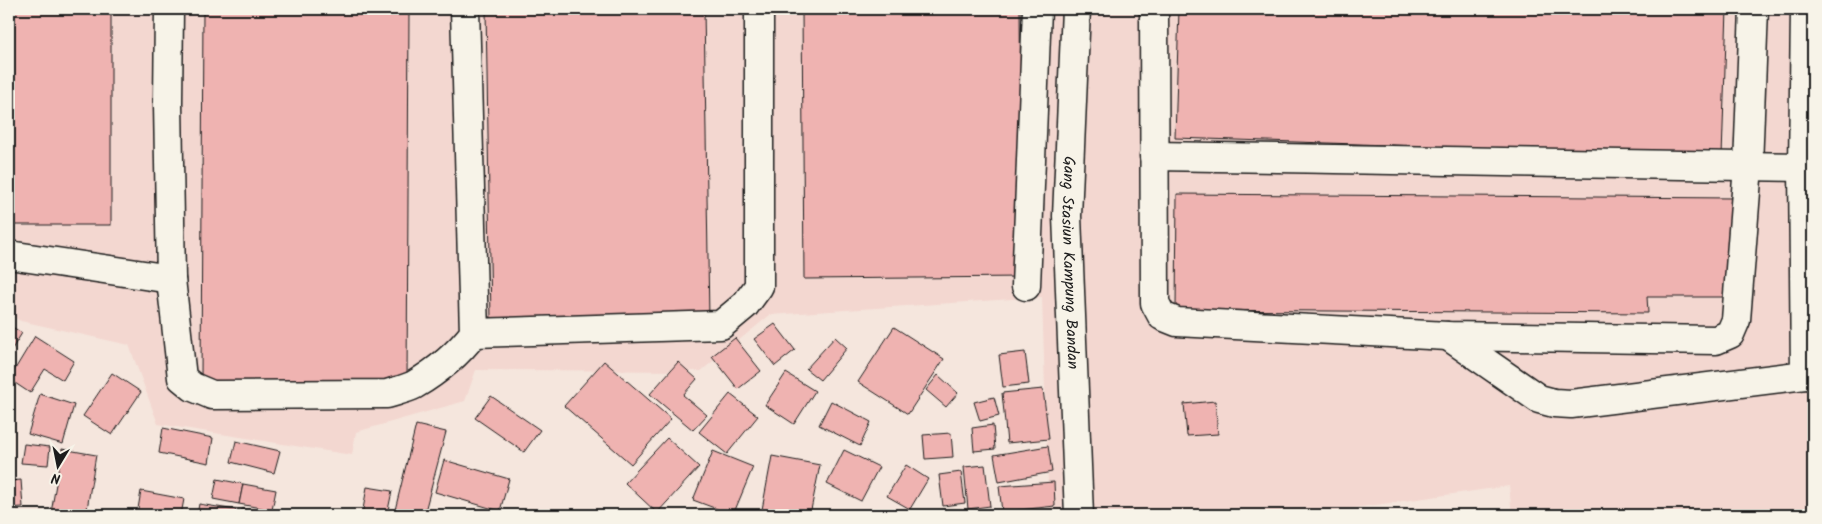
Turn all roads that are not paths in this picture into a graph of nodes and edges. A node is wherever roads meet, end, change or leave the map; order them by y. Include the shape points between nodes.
1 (169, 9) edge
2 (465, 9) edge
3 (759, 9) edge
4 (1037, 9) edge
5 (1076, 9) edge
6 (1154, 9) edge
7 (1754, 9) edge
8 (1805, 9) edge
9 (1154, 156) junction
10 (1748, 166) junction
11 (1802, 167) junction
12 (9, 255) edge
13 (171, 279) junction
14 (1026, 286) dead end
15 (474, 333) junction
16 (1448, 336) junction
17 (1809, 374) edge
18 (1079, 515) edge

1 - 13 street
2 - 15 street
3 - 15 street via 759,286 745,306 721,325
4 - 14 street
5 - 18 street, Gang Stasiun Kampung Bandan via 1067,216
6 - 9 street
7 - 10 street
8 - 11 street
9 - 10 street
9 - 16 street via 1155,303 1162,316 1177,322
10 - 11 street
10 - 16 street via 1736,320 1730,334 1716,340
11 - 17 street
12 - 13 street
13 - 15 street via 182,378 193,387 212,394 387,394 412,386 430,374 462,348
16 - 17 street via 1539,399 1554,403 1571,404

